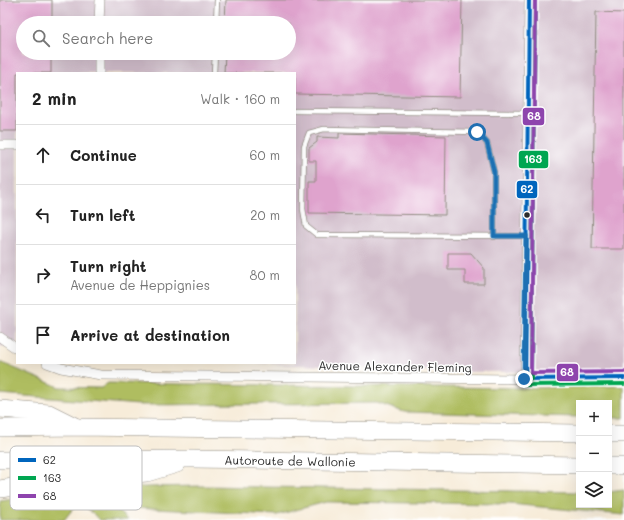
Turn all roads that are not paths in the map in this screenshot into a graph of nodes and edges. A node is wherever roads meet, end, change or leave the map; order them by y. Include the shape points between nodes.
1 (100, 0) edge
2 (217, 0) edge
3 (529, 0) edge
4 (99, 16) edge
5 (216, 16) edge
6 (99, 60) edge
7 (215, 60) edge
8 (99, 72) edge
9 (214, 72) edge
10 (296, 111) edge
11 (527, 113) junction
12 (0, 145) edge
13 (16, 145) edge
14 (494, 236) junction
15 (526, 236) junction
16 (0, 337) edge
17 (16, 348) edge
18 (50, 364) edge
19 (624, 378) edge
20 (524, 379) junction
21 (0, 409) edge
22 (77, 427) junction
23 (0, 428) edge
24 (576, 432) edge
25 (612, 434) edge
26 (624, 434) edge
27 (142, 459) edge
28 (192, 459) junction
29 (0, 460) edge
30 (10, 460) edge
31 (576, 465) edge
32 (612, 466) edge
33 (624, 466) edge
34 (142, 474) edge
35 (10, 487) edge
36 (0, 489) edge

1 - 4 street
2 - 5 lane
3 - 11 street
6 - 8 street
7 - 9 lane
10 - 11 lane
11 - 15 street
12 - 13 street
14 - 14 lane via 317,235 306,226 303,209 304,146 309,133 324,129 477,132 487,143 494,172
14 - 15 lane
15 - 20 street
16 - 17 street
18 - 20 street, Avenue Alexander Fleming via 101,374
19 - 20 street, Avenue Alexander Fleming
21 - 22 highway via 48,412
22 - 23 highway
22 - 24 highway
25 - 26 highway
27 - 28 highway, Autoroute de Wallonie
28 - 31 highway, Autoroute de Wallonie
28 - 34 highway
29 - 30 highway, Autoroute de Wallonie
32 - 33 highway
35 - 36 highway

